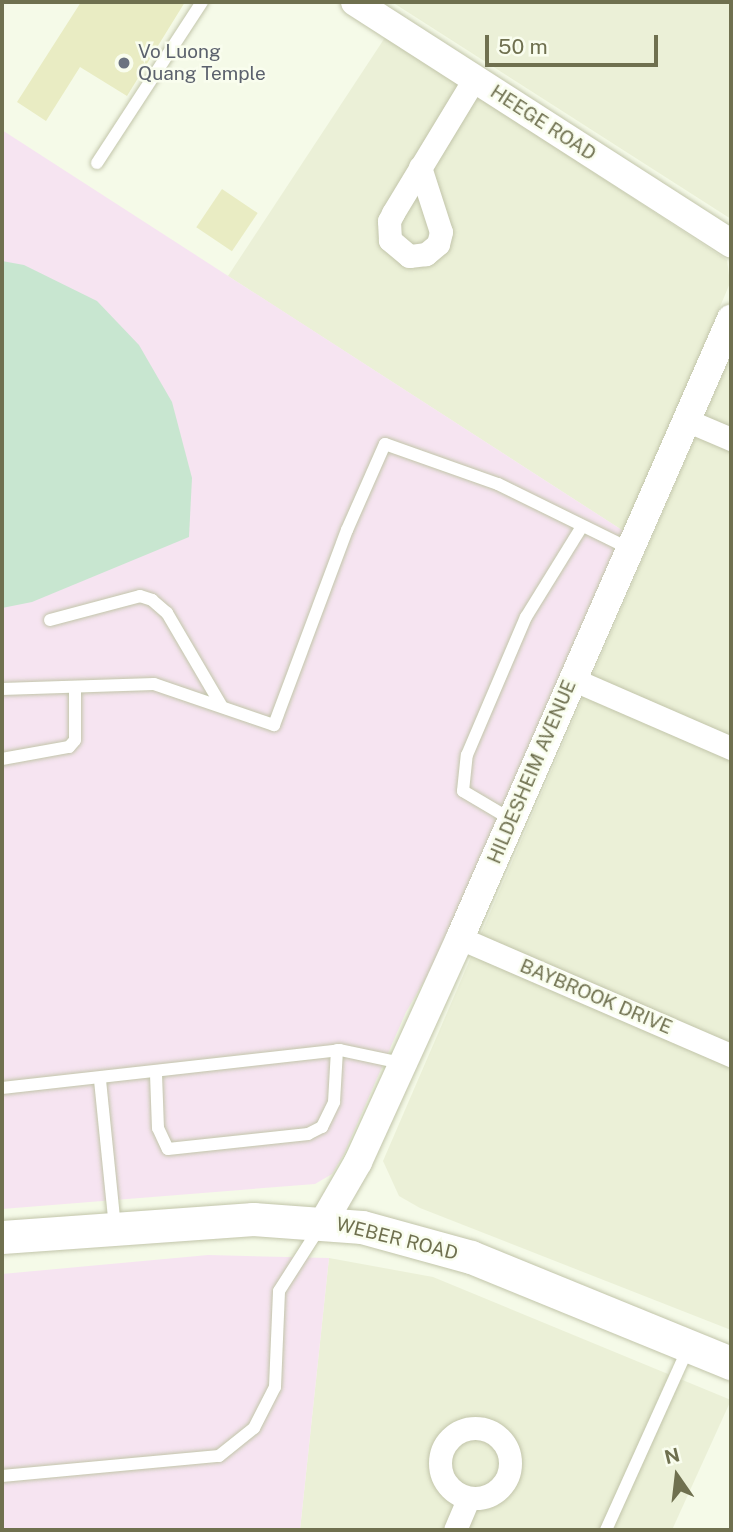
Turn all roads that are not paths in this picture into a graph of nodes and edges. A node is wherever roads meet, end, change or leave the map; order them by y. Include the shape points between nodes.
1 (202, 2) edge
2 (355, 2) edge
3 (474, 79) junction
4 (97, 163) dead end
5 (421, 167) dead end
6 (731, 243) edge
7 (731, 319) edge
8 (686, 420) junction
9 (731, 439) edge
10 (581, 528) junction
11 (630, 549) junction
12 (50, 620) dead end
13 (572, 679) junction
14 (75, 688) junction
15 (2, 689) edge
16 (221, 705) junction
17 (731, 748) edge
18 (2, 759) edge
19 (512, 820) junction
20 (460, 938) junction
21 (337, 1050) junction
22 (731, 1055) edge
23 (401, 1063) junction
24 (156, 1074) junction
25 (100, 1080) junction
26 (2, 1088) edge
27 (324, 1221) junction
28 (115, 1227) junction
29 (2, 1237) edge
30 (689, 1345) junction
31 (731, 1363) edge
32 (2, 1476) edge
33 (468, 1500) dead end
34 (455, 1530) edge
35 (607, 1530) edge

1 - 4 lane
2 - 3 street, HEEGE ROAD
3 - 5 street
3 - 6 street, HEEGE ROAD
7 - 8 street, HILDESHEIM AVENUE
8 - 9 street
8 - 11 street, HILDESHEIM AVENUE
10 - 11 lane
10 - 16 lane via 498,485 385,444 274,725
10 - 19 lane via 526,617 467,755 463,791
11 - 13 street, HILDESHEIM AVENUE
12 - 16 lane via 140,596 152,600 167,613
13 - 17 street
13 - 19 street, HILDESHEIM AVENUE
14 - 15 lane
14 - 16 lane via 154,684
14 - 18 lane via 75,740 69,747
19 - 20 street, HILDESHEIM AVENUE
20 - 22 street, BAYBROOK DRIVE
20 - 23 street, HILDESHEIM AVENUE
21 - 23 lane
21 - 24 lane
21 - 24 lane via 334,1102 322,1127 308,1134 168,1149 158,1128
23 - 27 street, HILDESHEIM AVENUE via 358,1162
24 - 25 lane
25 - 26 lane
25 - 28 lane
27 - 28 main road, WEBER ROAD via 253,1219
27 - 30 main road, WEBER ROAD via 471,1257
27 - 32 lane via 279,1291 275,1387 254,1428 219,1456
28 - 29 main road, WEBER ROAD
30 - 31 main road, WEBER ROAD
30 - 35 lane
33 - 34 street

